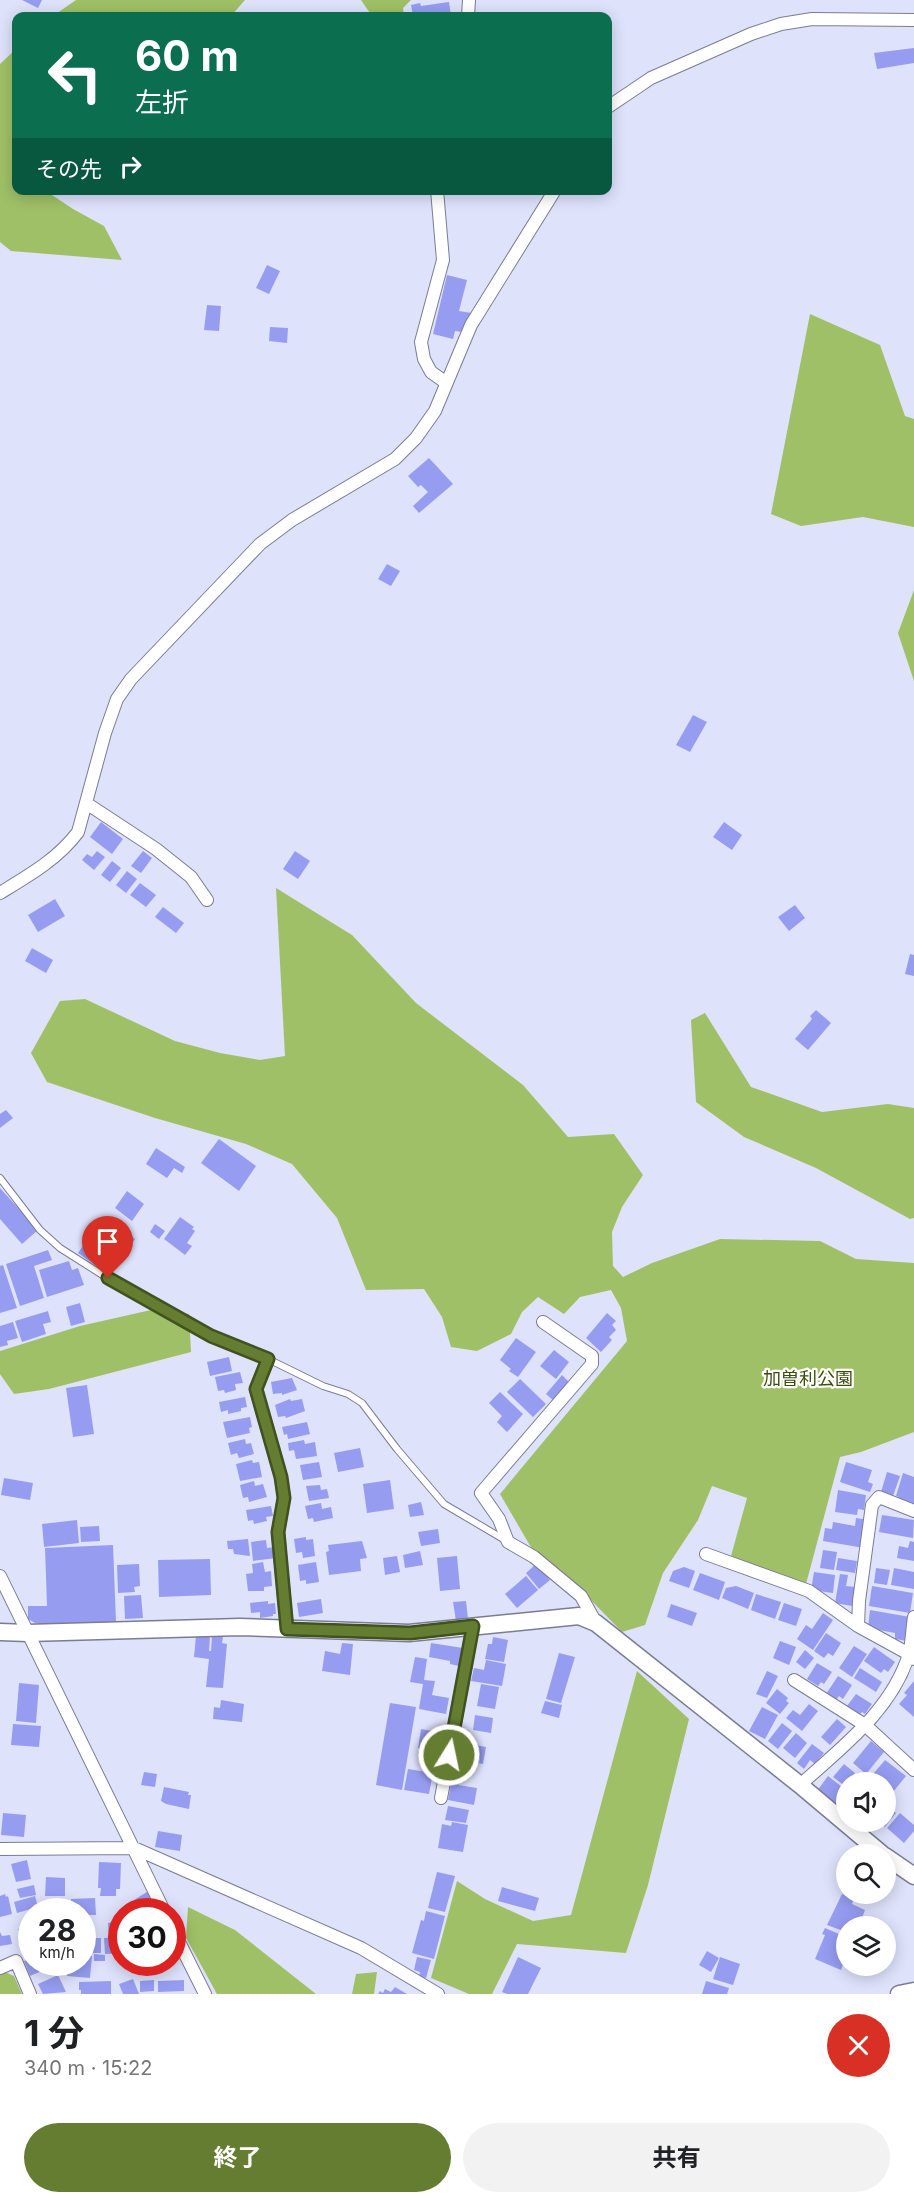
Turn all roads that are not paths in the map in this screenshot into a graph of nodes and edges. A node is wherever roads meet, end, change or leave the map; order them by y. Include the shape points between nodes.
1 (914, 20) edge
2 (612, 104) edge
3 (437, 195) edge
4 (552, 195) edge
5 (445, 382) junction
6 (86, 803) junction
7 (0, 893) edge
8 (207, 900) dead end
9 (0, 1178) edge
10 (543, 1323) dead end
11 (268, 1359) junction
12 (914, 1511) edge
13 (508, 1542) junction
14 (706, 1554) dead end
15 (0, 1576) edge
16 (914, 1617) edge
17 (596, 1623) junction
18 (473, 1626) junction
19 (858, 1626) junction
20 (287, 1629) junction
21 (0, 1632) edge
22 (28, 1633) junction
23 (911, 1657) edge
24 (794, 1680) dead end
25 (865, 1725) junction
26 (914, 1770) edge
27 (800, 1785) junction
28 (441, 1798) dead end
29 (870, 1844) edge
30 (134, 1848) junction
31 (0, 1849) edge
32 (896, 1864) edge
33 (914, 1876) edge
34 (158, 1898) edge
35 (186, 1956) edge
36 (0, 1968) edge
37 (914, 1991) edge
38 (30, 1994) edge
39 (205, 1994) edge
40 (438, 1994) edge
41 (899, 1994) edge

1 - 2 street via 812,19 782,24 651,78
3 - 5 street via 443,260 421,342 431,372
4 - 5 street via 471,325
5 - 6 street via 435,411 395,459 292,520 260,544 131,679 117,699
6 - 7 street via 78,832 69,844 31,875
6 - 8 street via 191,877
9 - 11 lane via 40,1230 60,1248 211,1336
10 - 13 street via 592,1356 592,1364 481,1493 500,1518
11 - 13 lane via 362,1403 444,1504
11 - 20 street via 256,1389 284,1498 278,1532
12 - 19 street via 879,1497 872,1505
13 - 17 street via 534,1557 580,1596
14 - 19 street via 809,1591
15 - 22 street
16 - 23 street
17 - 18 street via 579,1616
17 - 27 street
18 - 20 street via 410,1633
18 - 28 street
19 - 23 street
20 - 22 street via 148,1628
21 - 22 street
22 - 30 street
23 - 25 street via 889,1696
24 - 25 street
25 - 26 street
25 - 27 street
27 - 29 street
30 - 31 street
30 - 34 street
30 - 40 street via 361,1948
32 - 33 street
35 - 39 street
36 - 38 street via 16,1961
37 - 41 street

